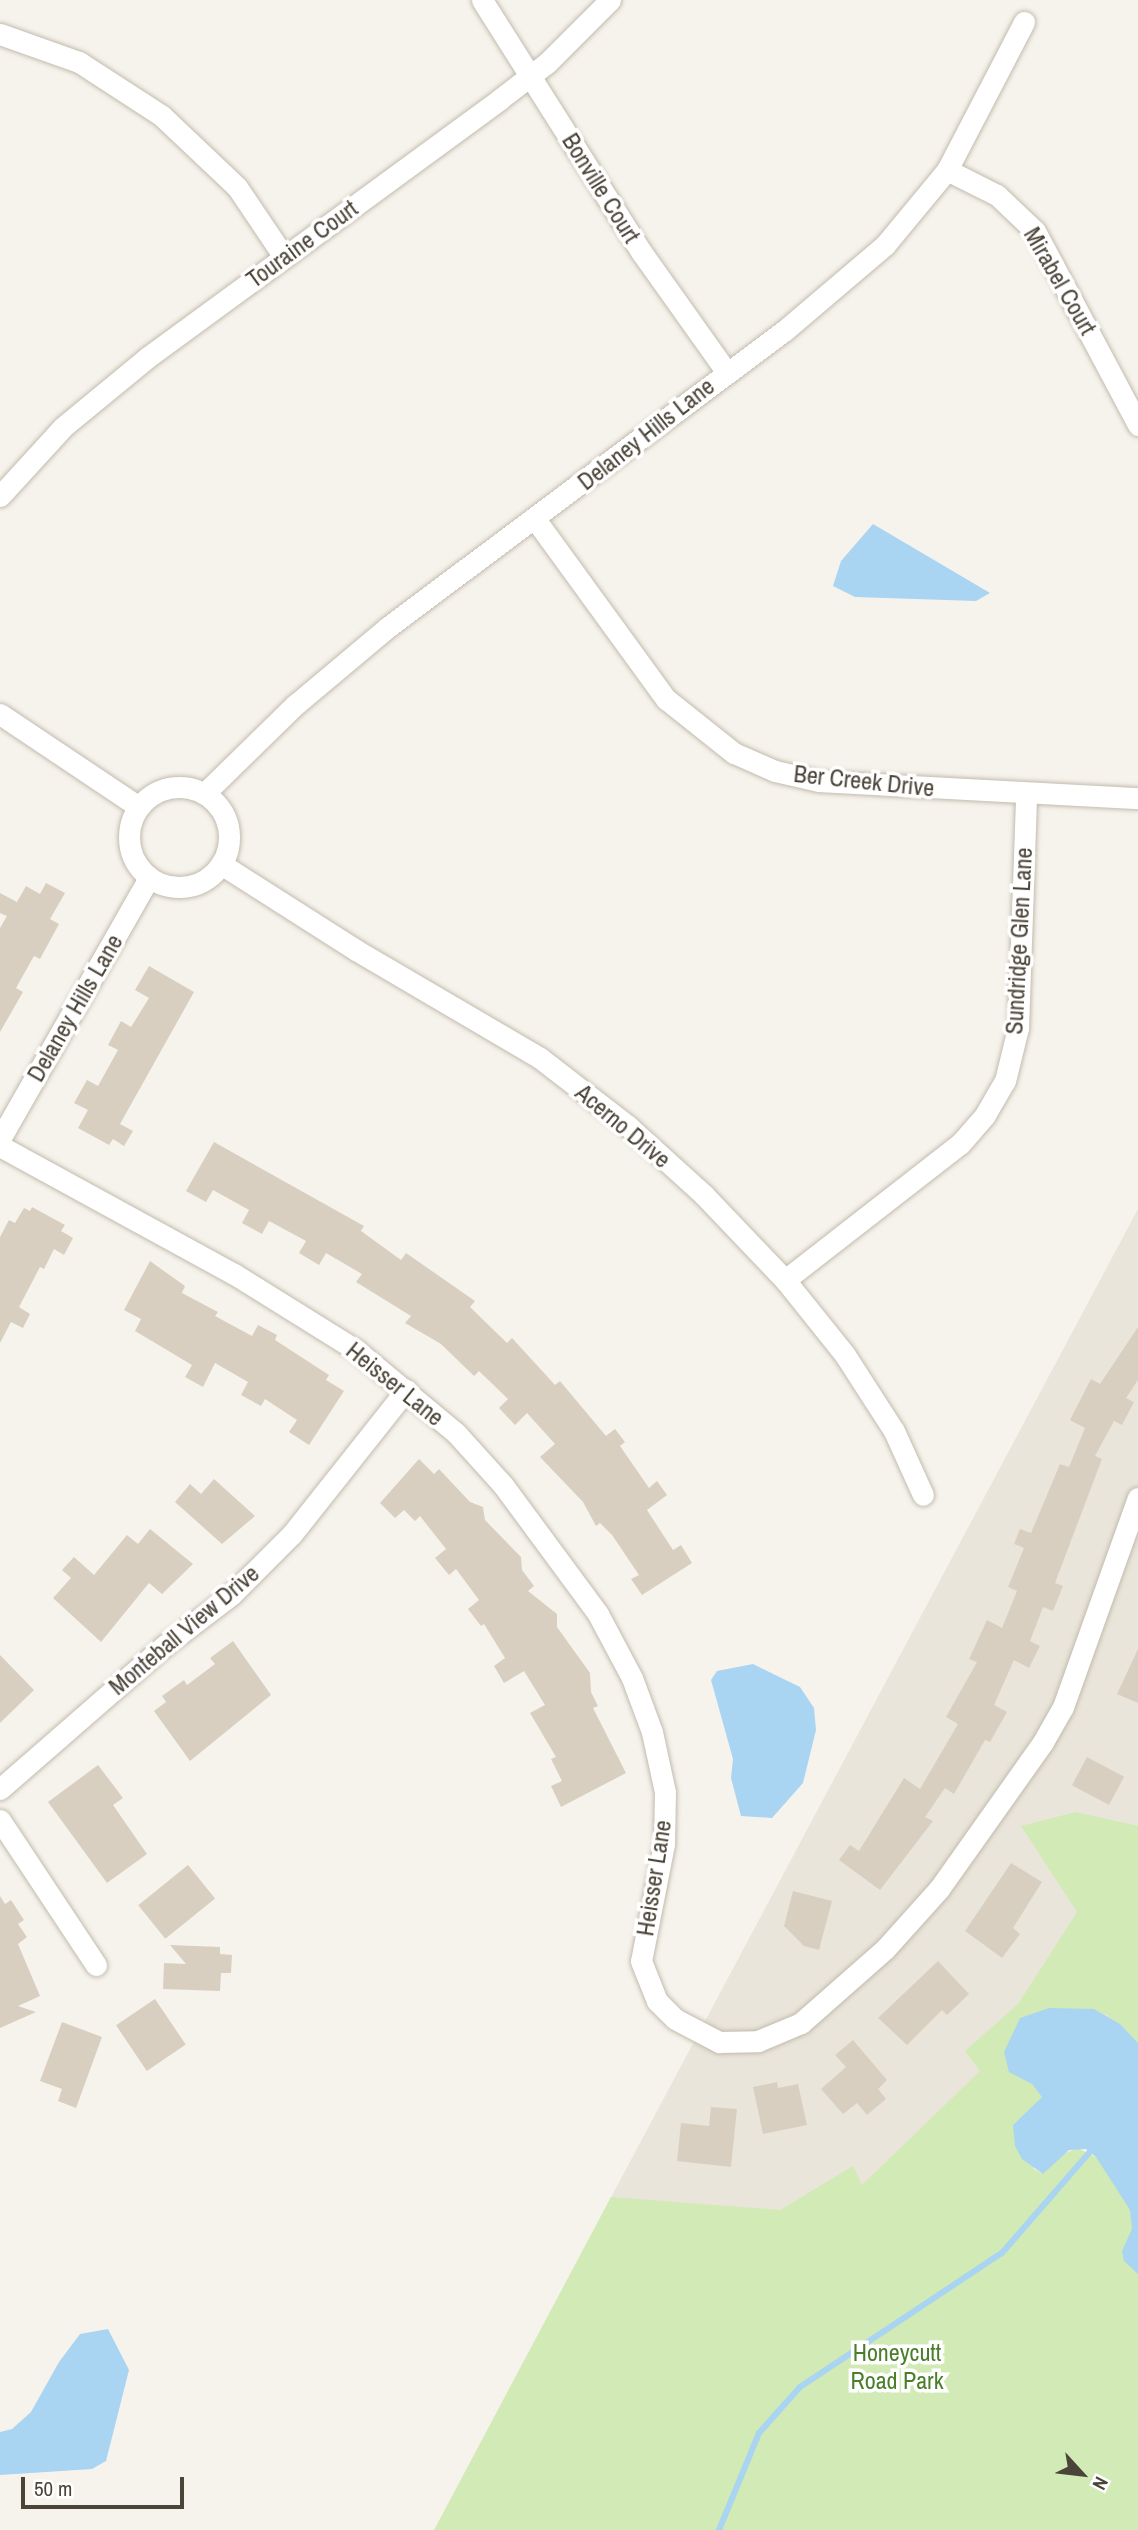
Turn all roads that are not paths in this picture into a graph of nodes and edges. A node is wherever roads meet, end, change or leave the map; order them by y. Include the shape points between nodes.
1 (482, 0) edge
2 (610, 0) edge
3 (1024, 22) dead end
4 (0, 34) edge
5 (531, 76) junction
6 (947, 170) junction
7 (284, 257) junction
8 (726, 371) junction
9 (1138, 425) edge
10 (0, 496) edge
11 (535, 519) junction
12 (0, 714) edge
13 (205, 793) junction
14 (1026, 795) junction
15 (1138, 798) edge
16 (139, 807) junction
17 (221, 864) junction
18 (149, 878) junction
19 (0, 1139) edge
20 (0, 1146) edge
21 (785, 1280) junction
22 (406, 1390) junction
23 (923, 1495) dead end
24 (1138, 1498) edge
25 (0, 1789) edge
26 (0, 1821) edge
27 (96, 1965) dead end

1 - 5 street, Bonville Court
2 - 5 street, Touraine Court
3 - 6 street, Delaney Hills Lane
4 - 7 street via 79,62 162,117 237,187
5 - 7 street, Touraine Court
5 - 8 street, Bonville Court via 642,253
6 - 8 street, Delaney Hills Lane via 885,245 784,331
6 - 9 street, Mirabel Court via 997,195 1035,231
7 - 10 street, Touraine Court via 148,357 63,427
8 - 11 street, Delaney Hills Lane
11 - 13 street, Delaney Hills Lane via 388,627 295,705
11 - 14 street, Ber Creek Drive via 666,699 734,753 775,771 819,781
12 - 16 street
13 - 16 street via 173,786 158,790
13 - 17 street via 227,819 230,837
14 - 15 street, Ber Creek Drive
14 - 21 street, Sundridge Glen Lane via 1018,1028 1005,1081 960,1144
16 - 18 street via 129,841 132,855
17 - 18 street via 192,886 177,888
17 - 21 street, Acerno Drive via 540,1058 656,1152
18 - 19 street, Delaney Hills Lane
20 - 22 street, Heisser Lane via 297,1311
21 - 23 street, Acerno Drive via 894,1431
22 - 24 street, Heisser Lane via 456,1433 543,1536 598,1614 632,1678 652,1732 666,1792 664,1843 641,1961 657,2001 675,2019 719,2042 758,2041 801,2023 886,1948 939,1889 1063,1707
22 - 25 street, Monteball View Drive via 292,1534 231,1595 143,1664
26 - 27 street

